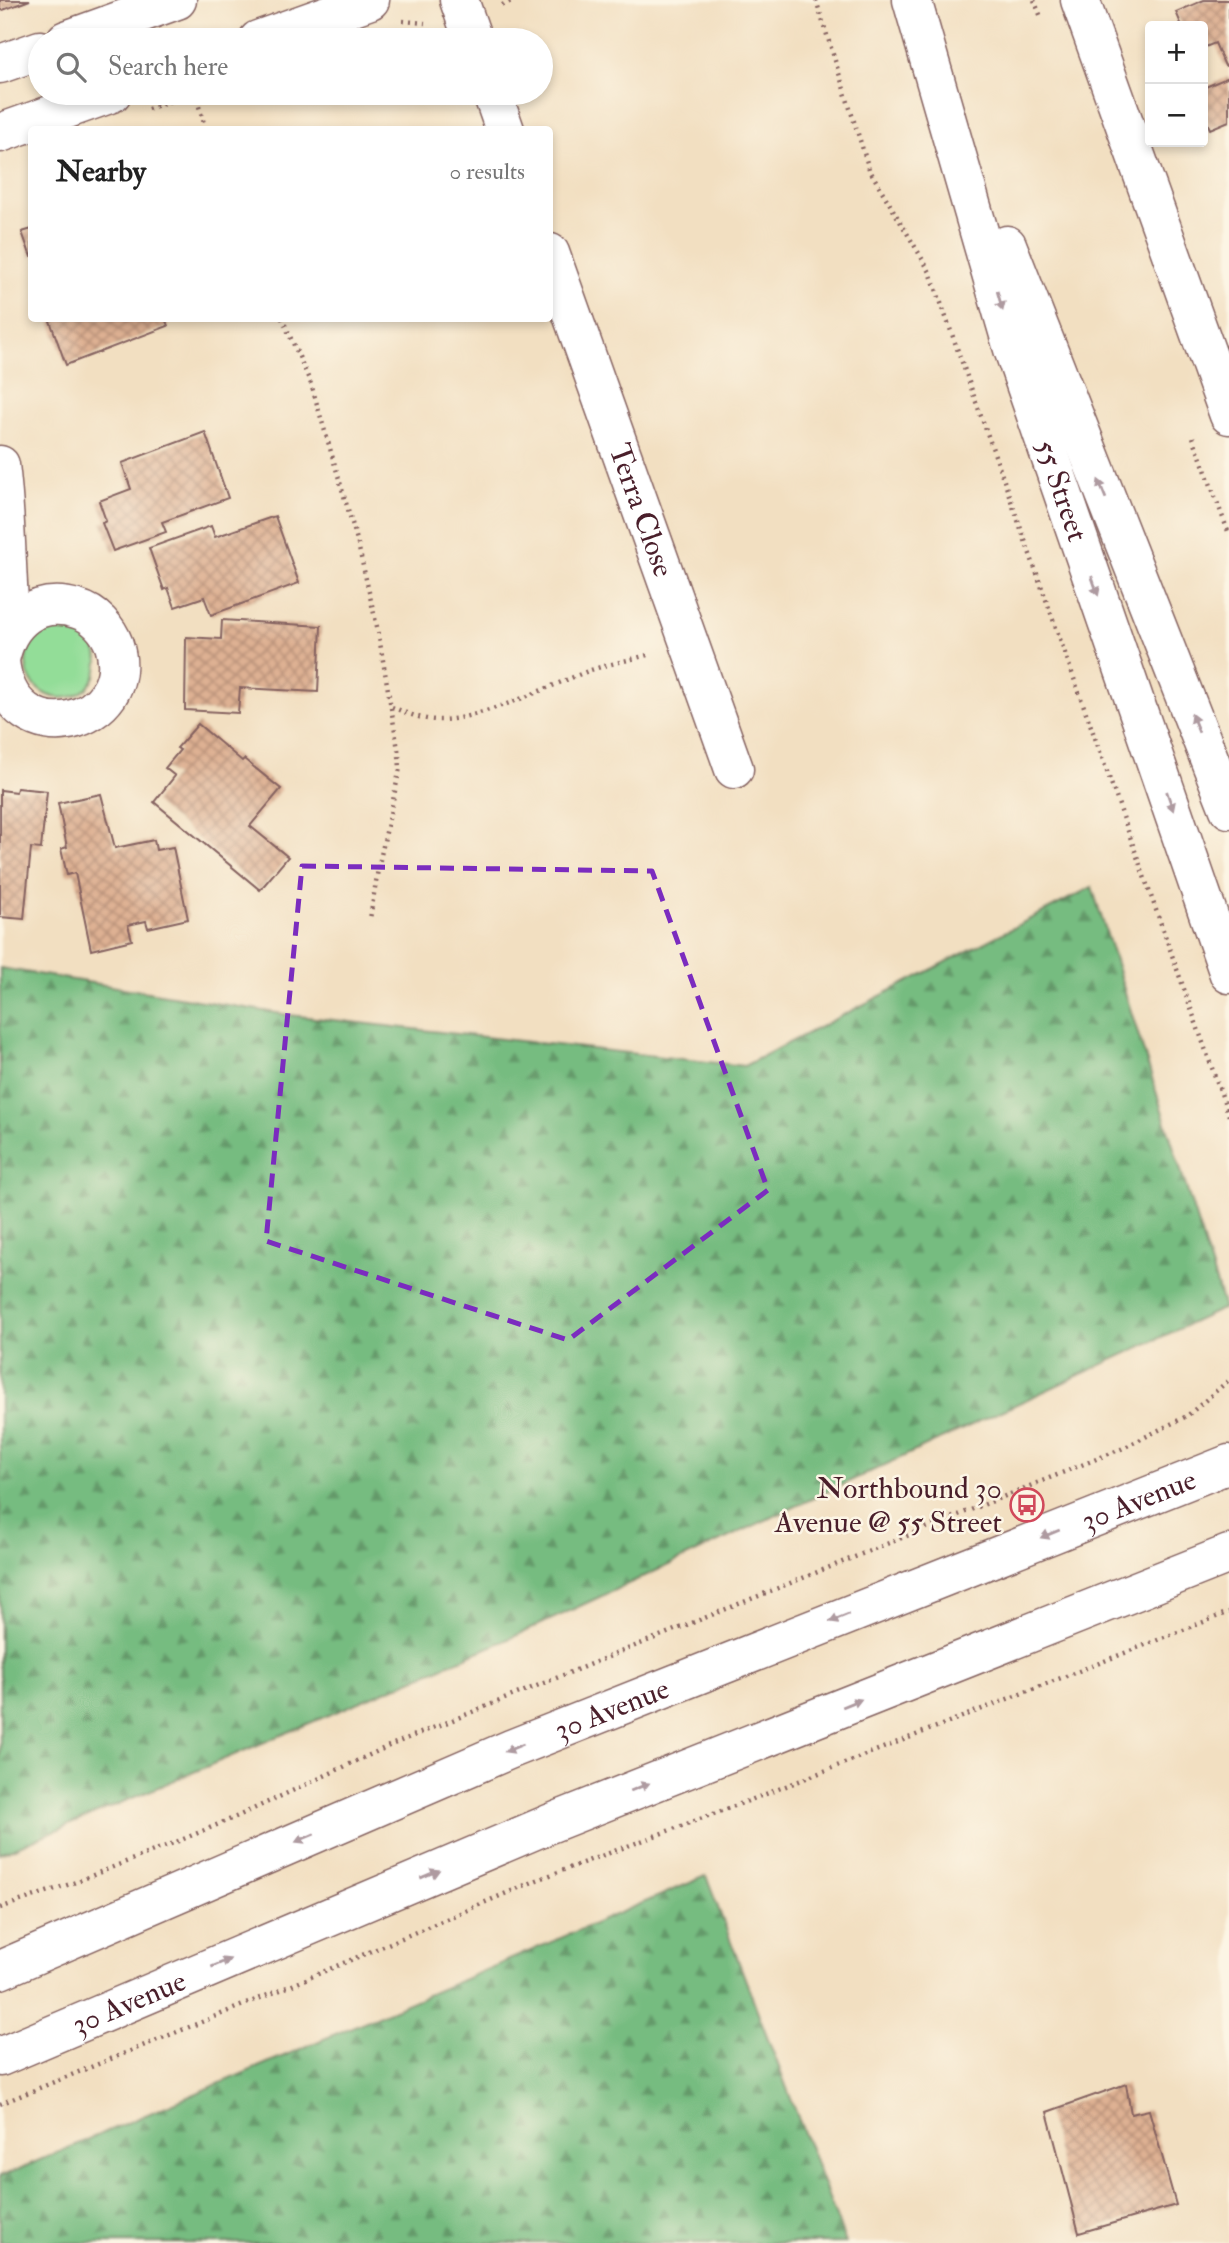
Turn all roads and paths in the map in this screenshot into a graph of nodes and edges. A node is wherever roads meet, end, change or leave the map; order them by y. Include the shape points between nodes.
1 (177, 0) edge
2 (370, 0) edge
3 (459, 0) edge
4 (514, 0) edge
5 (816, 0) edge
6 (912, 0) edge
7 (1080, 0) edge
8 (501, 6) dead end
9 (99, 28) edge
10 (292, 28) edge
11 (469, 28) edge
12 (28, 54) edge
13 (0, 64) edge
14 (78, 105) edge
15 (199, 105) edge
16 (496, 105) edge
17 (205, 126) edge
18 (504, 126) edge
19 (0, 133) edge
20 (553, 261) edge
21 (284, 322) edge
22 (1229, 415) edge
23 (0, 465) edge
24 (689, 643) junction
25 (2, 660) edge
26 (392, 707) junction
27 (734, 769) dead end
28 (1229, 809) edge
29 (370, 919) dead end
30 (1229, 974) edge
31 (1229, 1116) edge
32 (1229, 1380) edge
33 (1229, 1440) edge
34 (1229, 1464) edge
35 (1182, 1482) junction
36 (1229, 1554) edge
37 (1229, 1612) edge
38 (0, 1908) edge
39 (0, 1970) edge
40 (0, 2057) edge
41 (0, 2104) edge

1 - 9 main road
2 - 10 main road
3 - 11 main road
4 - 8 path
5 - 31 path via 869,169 930,272
28 -> 6 main road, 55 Street
6 -> 30 main road, 55 Street via 1013,349
7 - 22 main road
12 - 13 main road
14 - 19 main road
15 - 17 path
16 - 18 main road
20 - 24 main road, Terra Close
21 - 26 path via 311,384 357,540
23 - 25 main road via 7,580
24 - 26 path via 589,670 455,719 421,718
24 - 27 main road, Terra Close
26 - 29 path via 400,768
32 - 38 path via 1187,1416 1121,1449 391,1745 169,1845
33 - 35 main road
34 - 35 main road, 30 Avenue
35 -> 39 main road, 30 Avenue via 511,1749
40 -> 36 main road, 30 Avenue via 548,1824
37 - 41 path via 537,1880

